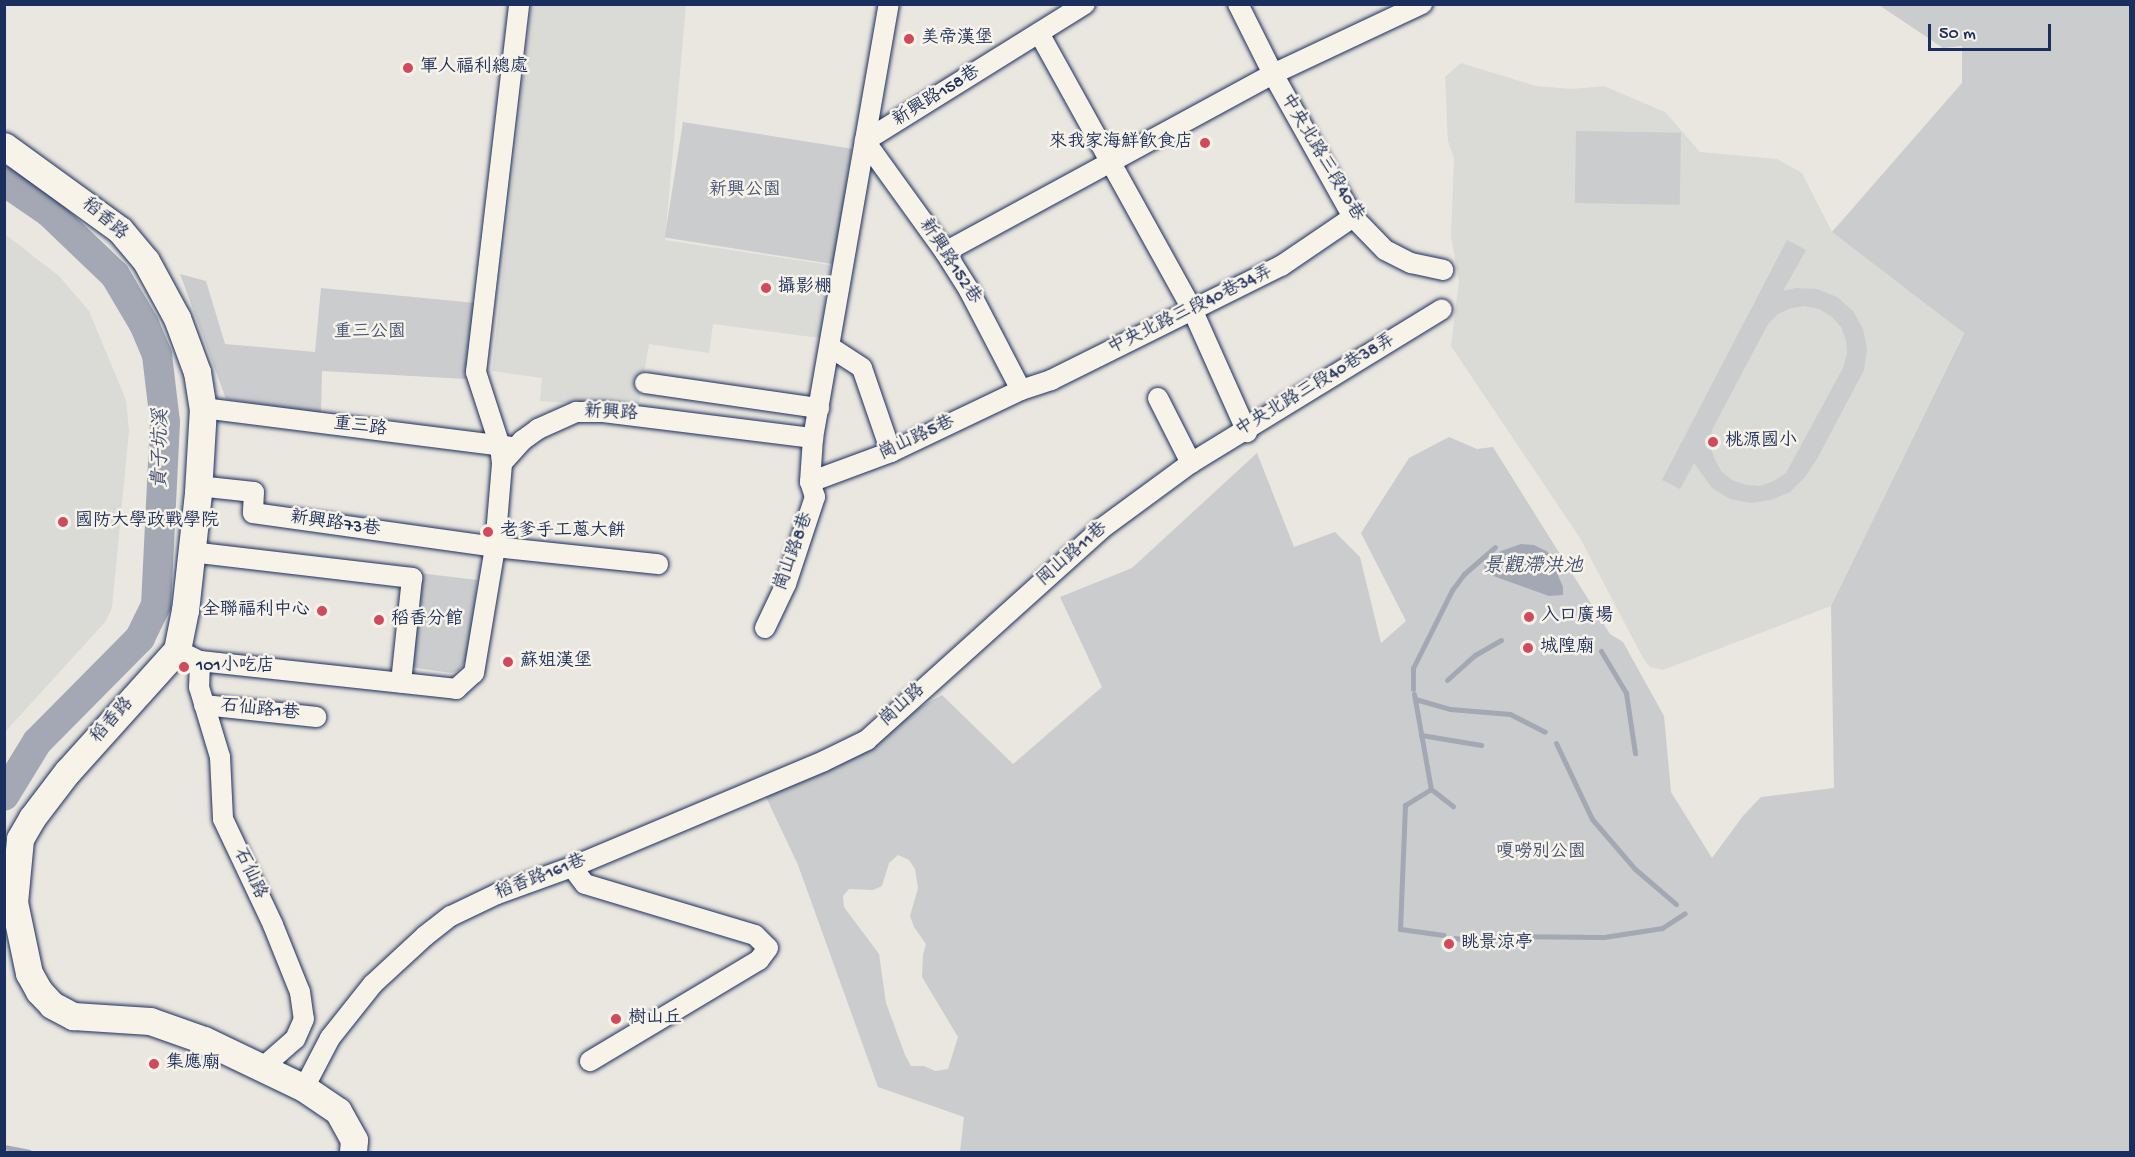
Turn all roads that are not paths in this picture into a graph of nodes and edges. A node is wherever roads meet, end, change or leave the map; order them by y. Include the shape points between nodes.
1 (519, 4) edge
2 (889, 4) edge
3 (1085, 4) edge
4 (1238, 4) edge
5 (1422, 4) edge
6 (1039, 33) junction
7 (1273, 74) junction
8 (865, 141) junction
9 (4, 146) edge
10 (1111, 162) junction
11 (1353, 217) junction
12 (945, 252) junction
13 (1443, 270) dead end
14 (1192, 309) junction
15 (1442, 309) dead end
16 (830, 347) junction
17 (645, 383) dead end
18 (1021, 390) junction
19 (1158, 398) dead end
20 (203, 408) junction
21 (819, 408) junction
22 (1247, 430) junction
23 (813, 438) junction
24 (506, 452) junction
25 (891, 452) junction
26 (1191, 463) junction
27 (810, 482) junction
28 (198, 486) junction
29 (495, 547) junction
30 (191, 552) junction
31 (658, 564) dead end
32 (765, 628) dead end
33 (960, 654) joint
34 (189, 656) junction
35 (401, 682) junction
36 (204, 705) junction
37 (315, 717) dead end
38 (842, 750) joint
39 (572, 867) junction
40 (9, 906) edge
41 (590, 1061) dead end
42 (262, 1068) junction
43 (304, 1088) junction
44 (353, 1152) edge

1 - 24 street via 476,372
2 - 8 street
3 - 6 street, 新興路158巷
4 - 7 street, 中央北路三段40巷
5 - 7 street
6 - 8 street, 新興路158巷
6 - 10 street
7 - 10 street
7 - 11 street, 中央北路三段40巷
8 - 12 street, 新興路152巷
8 - 16 street
9 - 20 street, 稻香路 via 120,230 146,261 177,318 198,372
10 - 12 street
10 - 14 street
11 - 13 street, 中央北路三段40巷 via 1385,250 1411,263
11 - 14 street, 中央北路三段40巷34弄 via 1281,266
12 - 18 street, 新興路152巷
14 - 18 street, 中央北路三段40巷34弄 via 1051,380
14 - 22 street
15 - 22 street, 中央北路三段40巷38弄
16 - 21 street
16 - 25 street via 862,368
17 - 21 street
18 - 25 street, 崗山路5巷
19 - 26 street
20 - 24 street, 重三路
20 - 28 street, 稻香路
21 - 23 street
22 - 26 street, 中央北路三段40巷38弄
23 - 24 street, 新興路 via 639,415 576,412 538,429
23 - 27 street, 崗山路8巷
24 - 29 street
25 - 27 street, 崗山路5巷
26 - 33 street, 岡山路11巷 via 1101,529
27 - 32 street, 崗山路8巷 via 815,497 786,584
28 - 29 street, 新興路73巷 via 254,492 253,513
28 - 30 street, 稻香路
29 - 31 street
29 - 35 street via 474,674 456,689
30 - 34 street, 稻香路
30 - 35 street via 412,578
33 - 38 street, 崗山路 via 867,740
34 - 35 street
34 - 36 street, 石仙路
34 - 40 street, 稻香路 via 67,772 32,818 20,839
36 - 37 street, 石仙路1巷
36 - 42 street, 石仙路 via 220,757 223,819 273,924 300,992 303,1010 304,1019 295,1039
38 - 39 street, 稻香路161巷
39 - 41 street via 585,884 755,935 768,948 759,960
39 - 43 street, 稻香路161巷 via 497,894 451,916 424,936 373,984 330,1038
40 - 42 street, 稻香路 via 29,973 52,1005 73,1016 150,1021 204,1040
42 - 43 street, 稻香路
43 - 44 street, 稻香路 via 338,1111 354,1140

